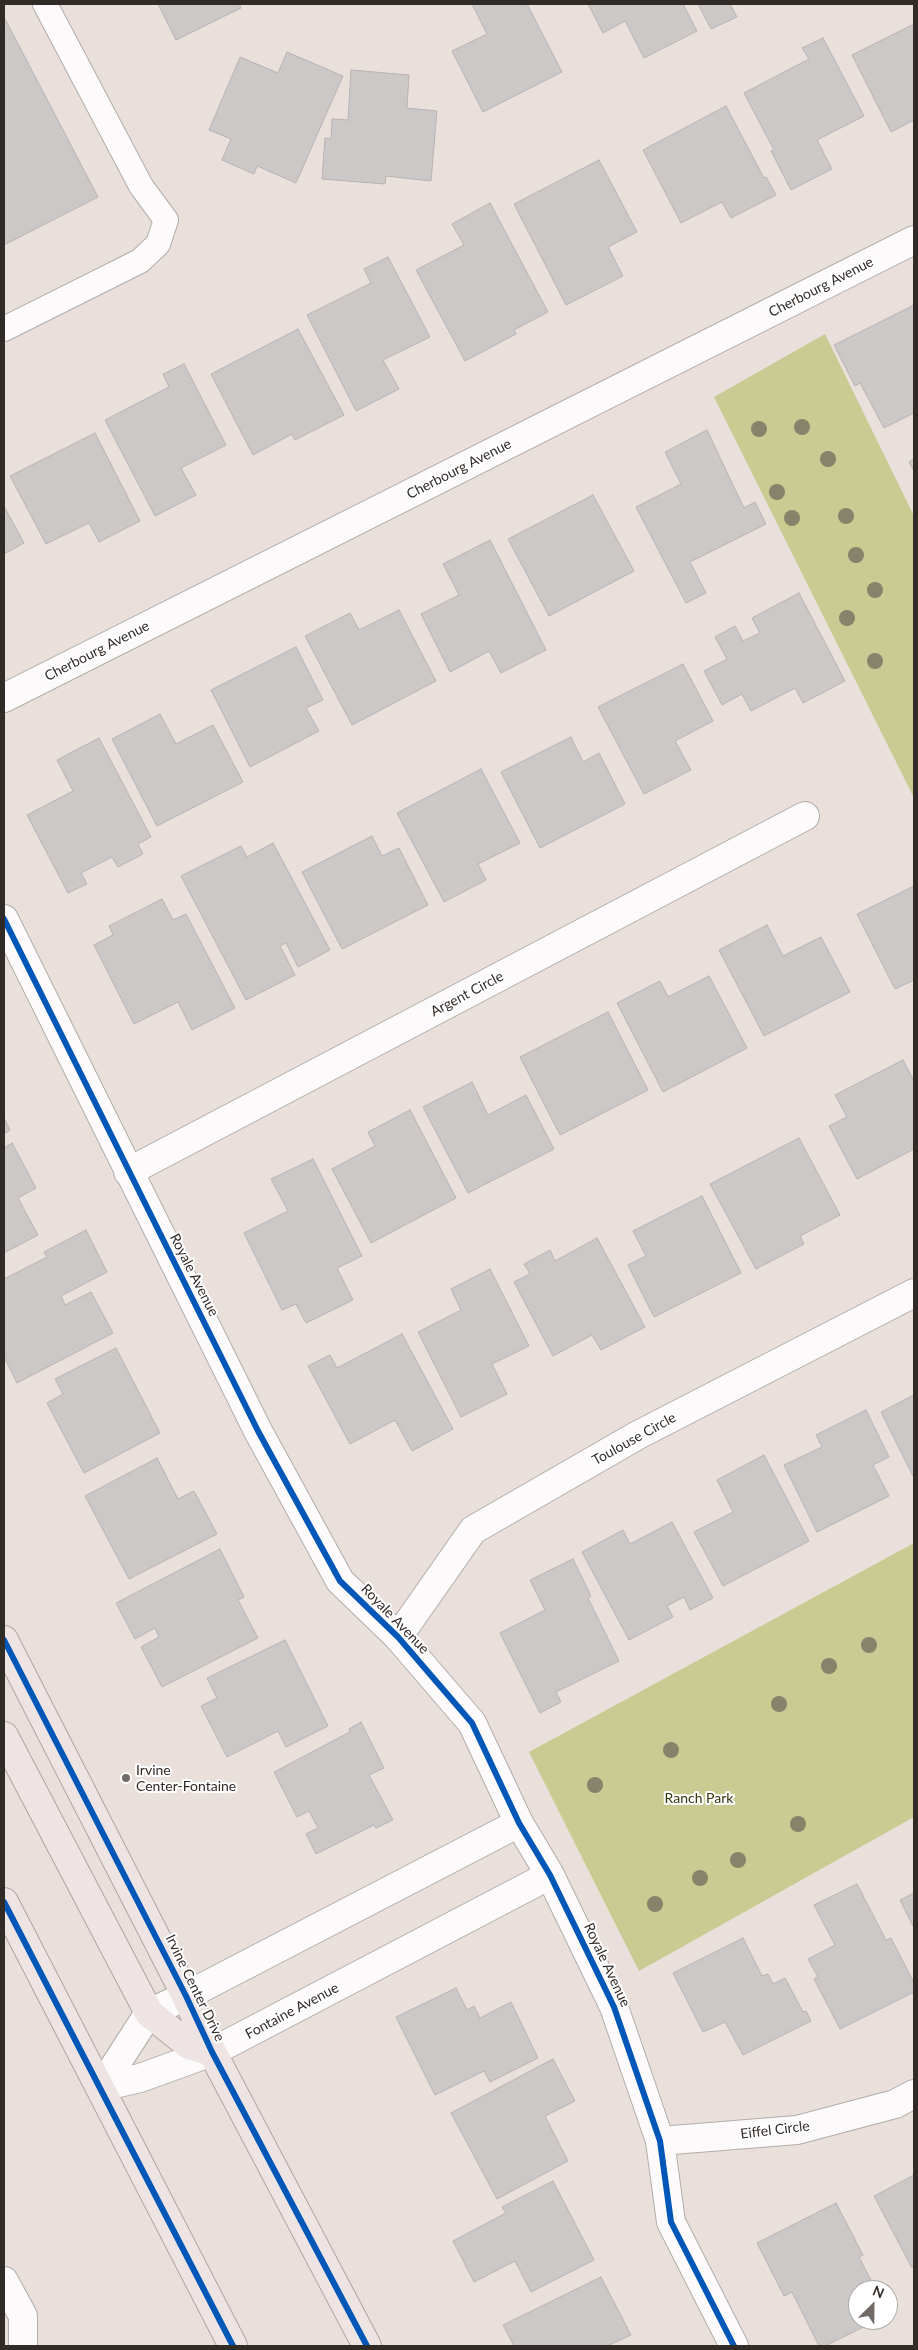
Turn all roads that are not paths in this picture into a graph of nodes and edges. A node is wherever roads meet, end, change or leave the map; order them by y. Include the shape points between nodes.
1 (45, 4) edge
2 (914, 240) edge
3 (4, 329) edge
4 (4, 698) edge
5 (805, 816) dead end
6 (4, 919) edge
7 (128, 1172) junction
8 (914, 1293) edge
9 (398, 1638) junction
10 (4, 1640) edge
11 (4, 1736) edge
12 (519, 1823) junction
13 (550, 1875) junction
14 (4, 1902) edge
15 (186, 1996) junction
16 (149, 2013) junction
17 (212, 2052) junction
18 (100, 2087) junction
19 (914, 2094) edge
20 (660, 2140) junction
21 (4, 2281) edge
22 (23, 2346) edge
23 (233, 2346) edge
24 (367, 2346) edge
25 (734, 2346) edge

1 - 3 lane via 141,186 166,220 158,244 140,261
2 - 4 street, Cherbourg Avenue
5 - 7 street, Argent Circle
6 - 7 street, Royale Avenue
7 - 9 street, Royale Avenue via 258,1431 340,1581
8 - 9 street, Toulouse Circle via 638,1435 473,1530
9 - 12 street, Royale Avenue via 472,1723
10 - 15 main road, Irvine Center Drive
11 - 16 main road
12 - 13 street, Royale Avenue
12 - 15 street
13 - 17 street, Fontaine Avenue
13 - 20 street, Royale Avenue via 614,2007
14 - 18 main road
15 - 16 street
15 - 17 main road, Irvine Center Drive
16 - 17 main road via 189,2045
16 - 18 street
17 - 18 street, Fontaine Avenue via 140,2078
17 - 24 main road, Irvine Center Drive
18 - 23 main road
19 - 20 street, Eiffel Circle via 895,2104 797,2130
20 - 25 street, Royale Avenue via 671,2222
21 - 22 street via 23,2316

